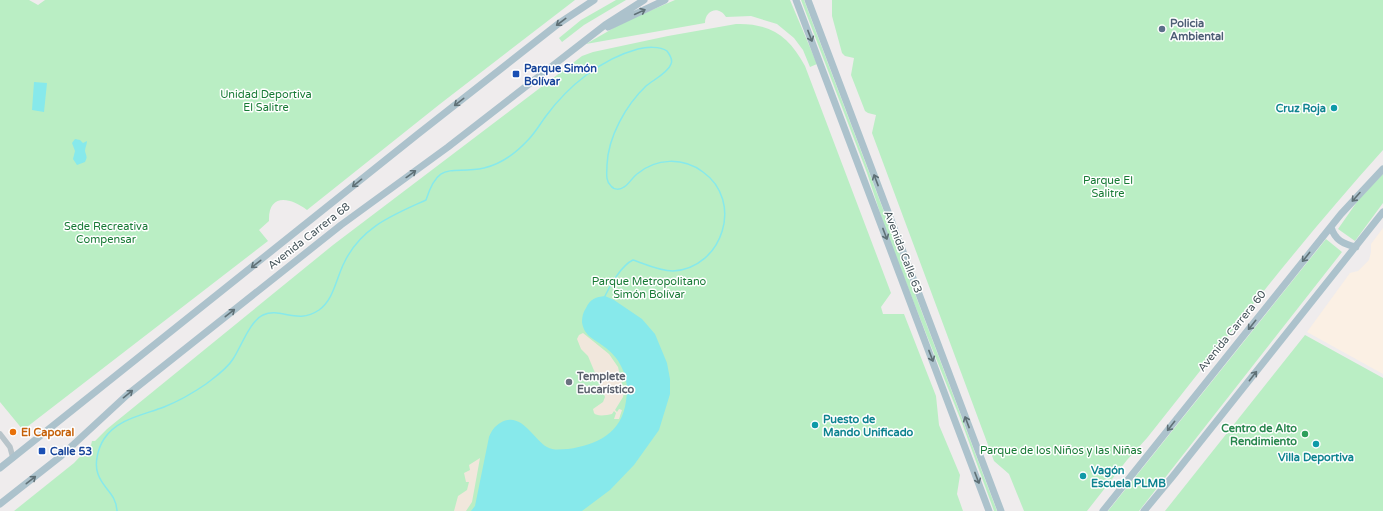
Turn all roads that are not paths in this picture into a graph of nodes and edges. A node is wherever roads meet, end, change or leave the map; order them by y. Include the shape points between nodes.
1 (594, 0) edge
2 (644, 0) edge
3 (665, 0) edge
4 (796, 0) edge
5 (809, 1) edge
6 (592, 34) junction
7 (1383, 169) edge
8 (887, 209) junction
9 (1383, 212) edge
10 (877, 213) junction
11 (1331, 227) junction
12 (1356, 247) junction
13 (0, 434) edge
14 (13, 458) junction
15 (0, 468) edge
16 (0, 504) edge
17 (990, 511) edge
18 (1001, 511) edge
19 (1103, 511) edge
20 (1144, 511) edge

1 -> 14 main road, Avenida Carrera 68 via 558,24 423,130
2 - 6 main road, Avenida Carrera 68
6 -> 3 main road
4 -> 10 main road, Avenida Calle 63
8 -> 5 main road, Avenida Calle 63
16 -> 6 main road, Avenida Carrera 68 via 61,456 112,408 203,334 341,225 448,147
7 -> 11 main road, Avenida Carrera 60
8 - 10 main road
18 -> 8 main road, Avenida Calle 63
9 - 12 main road
10 -> 17 main road, Avenida Calle 63
11 - 12 main road via 1339,241
11 -> 19 main road, Avenida Carrera 60
20 -> 12 main road
13 - 14 street via 10,447
14 - 15 main road, Avenida Carrera 68

